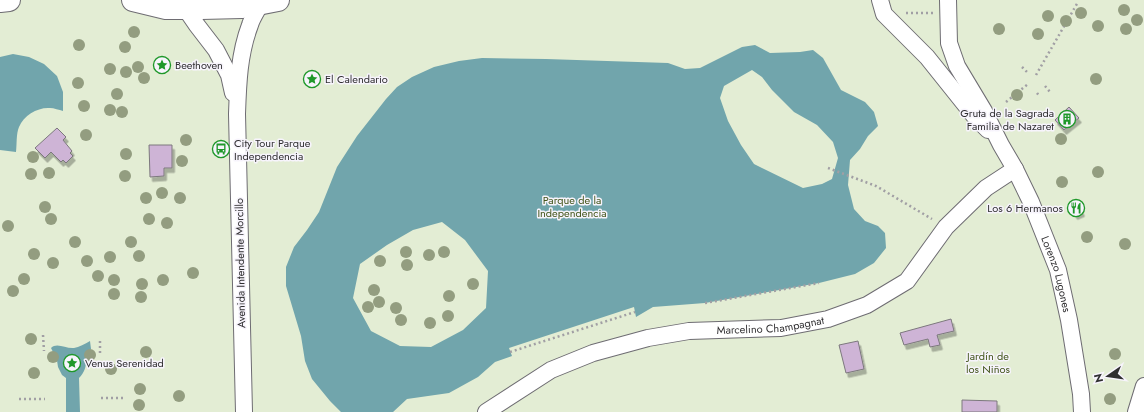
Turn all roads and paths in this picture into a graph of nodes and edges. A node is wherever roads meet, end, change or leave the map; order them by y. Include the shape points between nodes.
1 (9, 0) edge
2 (133, 0) edge
3 (880, 0) edge
4 (0, 1) edge
5 (267, 1) edge
6 (1078, 2) dead end
7 (185, 4) edge
8 (944, 7) edge
9 (903, 14) dead end
10 (1022, 67) dead end
11 (1026, 72) dead end
12 (1036, 76) dead end
13 (1028, 84) dead end
14 (1045, 86) dead end
15 (1050, 92) dead end
16 (1037, 93) dead end
17 (1040, 97) dead end
18 (1006, 102) dead end
19 (237, 114) junction
20 (1001, 145) junction
21 (828, 168) dead end
22 (1015, 169) junction
23 (946, 227) junction
24 (819, 283) dead end
25 (705, 303) dead end
26 (635, 312) dead end
27 (43, 335) dead end
28 (100, 341) dead end
29 (44, 350) dead end
30 (510, 352) dead end
31 (100, 356) dead end
32 (1144, 386) edge
33 (101, 398) dead end
34 (125, 398) dead end
35 (19, 399) dead end
36 (45, 399) dead end
37 (244, 412) edge
38 (486, 412) edge
39 (1082, 412) edge
40 (1136, 412) edge

1 - 4 main road
2 - 7 main road via 166,8
3 - 20 street, Lorenzo Lugones via 884,14 927,57
5 - 7 main road via 242,7
5 - 19 street, Avenida Intendente Morcillo via 250,24 243,44
6 - 12 path
7 - 19 street, Avenida Intendente Morcillo via 196,24 216,50 229,75
8 - 9 path
8 - 20 street, Lorenzo Lugones via 949,43 957,66
10 - 11 path
13 - 18 path
14 - 15 path
16 - 17 path
19 - 37 street, Avenida Intendente Morcillo
20 - 22 street, Lorenzo Lugones
21 - 23 path via 876,186
22 - 23 street, Marcelino Champagnat via 986,188
22 - 39 street, Lorenzo Lugones via 1058,270 1069,320
23 - 38 street, Marcelino Champagnat via 907,281 867,305 828,319 781,328 689,331 593,353 551,370
24 - 25 path
26 - 30 path
27 - 29 path
28 - 31 path
32 - 40 street
33 - 34 path
35 - 36 path

